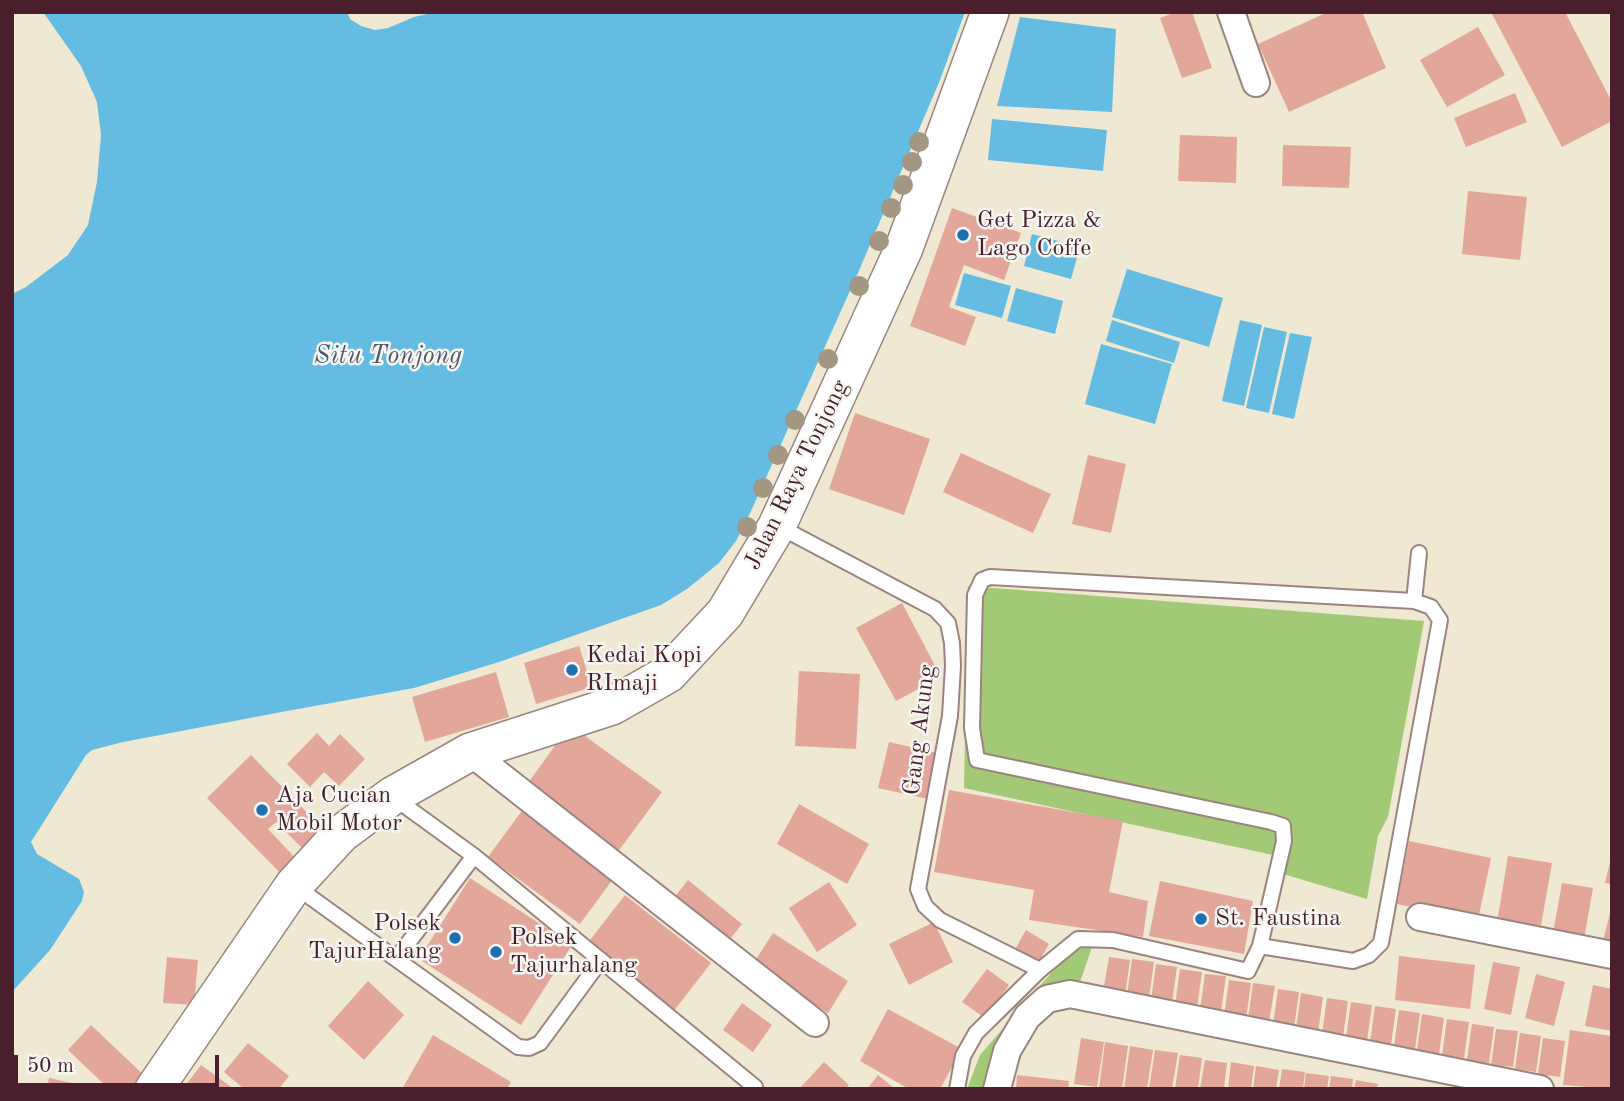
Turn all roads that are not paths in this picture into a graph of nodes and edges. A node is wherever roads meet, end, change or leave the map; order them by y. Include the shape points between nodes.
1 (990, 12) edge
2 (1231, 12) edge
3 (1256, 83) dead end
4 (777, 526) junction
5 (1419, 553) dead end
6 (1415, 601) junction
7 (470, 752) junction
8 (392, 796) junction
9 (474, 856) junction
10 (293, 885) junction
11 (1420, 917) dead end
12 (1260, 946) junction
13 (1612, 955) edge
14 (396, 959) junction
15 (601, 960) junction
16 (1040, 970) junction
17 (815, 1023) dead end
18 (1479, 1082) edge
19 (755, 1087) edge
20 (154, 1089) edge
21 (957, 1089) edge
22 (997, 1089) edge
23 (1540, 1089) edge

1 - 4 main road, Jalan Raya Tonjong via 904,248
2 - 3 street
4 - 7 main road, Jalan Raya Tonjong via 725,613 668,674 611,706
4 - 16 lane, Gang Akung via 935,609 948,623 953,666 950,716 918,888 925,906 940,920
5 - 6 lane
6 - 12 lane via 1431,607 1440,620 1381,943 1369,955 1353,961
6 - 12 lane via 990,576 977,587 972,728 977,761 1283,826 1284,841
7 - 8 main road, Jalan Raya Tonjong
7 - 17 street
8 - 9 lane
8 - 10 main road, Jalan Raya Tonjong via 341,834
9 - 14 lane
9 - 15 lane
10 - 14 lane
10 - 20 main road, Jalan Raya Tonjong
11 - 13 street
12 - 16 lane via 1248,971 1113,940 1085,938
14 - 15 lane via 518,1047 529,1048 540,1043
15 - 19 lane
16 - 21 lane via 976,1033 963,1056
18 - 22 street via 1070,994 1047,999 1027,1017 1007,1051
18 - 23 street

